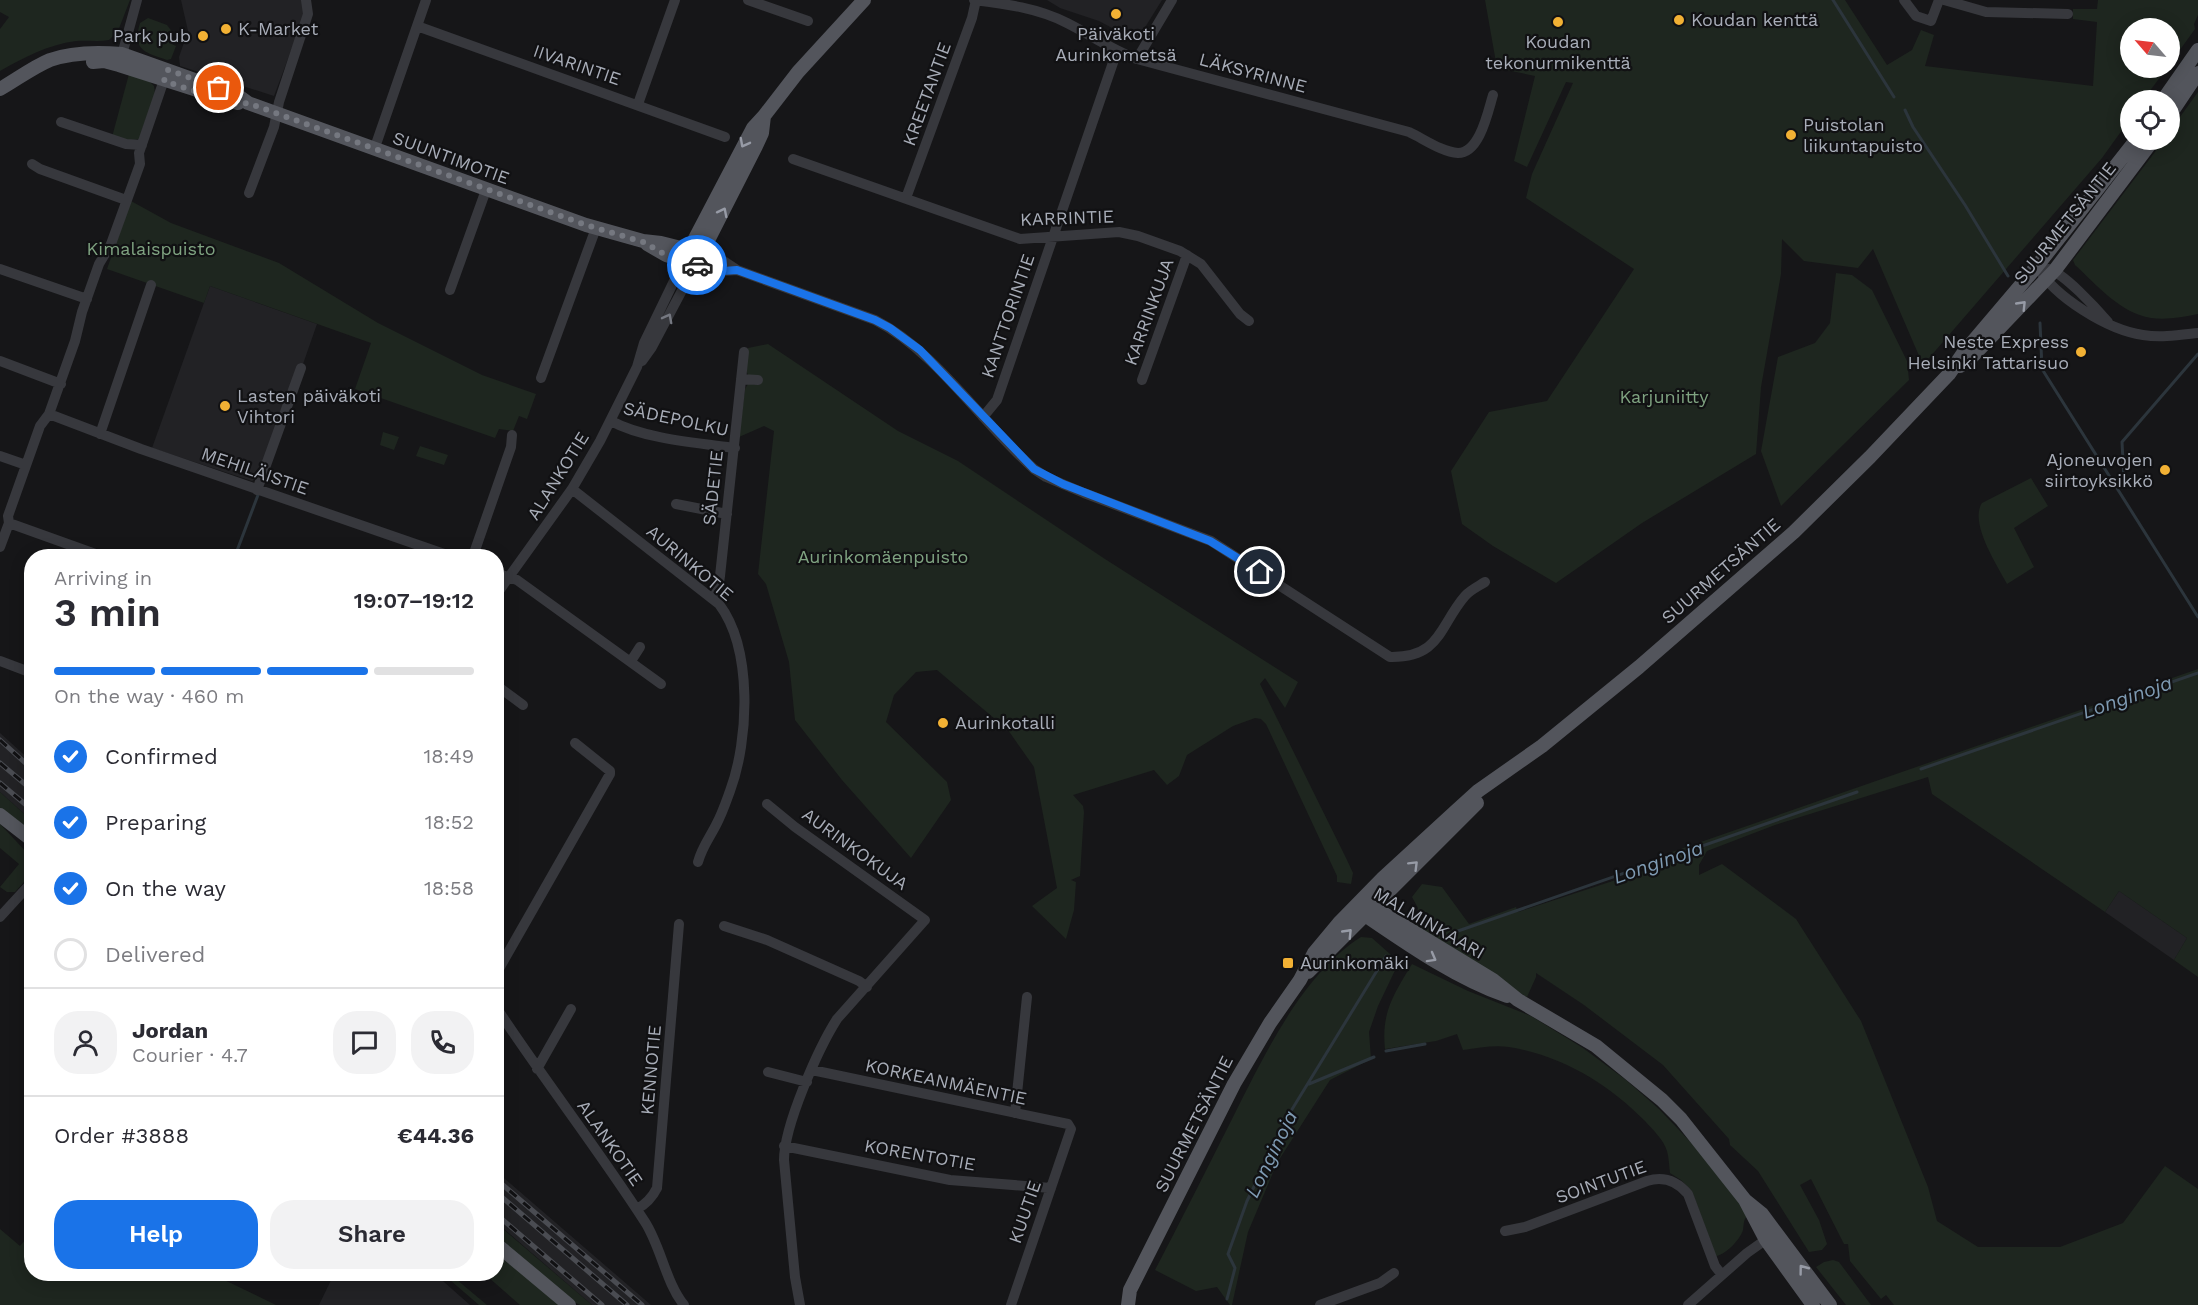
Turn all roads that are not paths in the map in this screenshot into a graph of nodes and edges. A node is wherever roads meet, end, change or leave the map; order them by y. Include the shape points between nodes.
1 (137, 0) edge
2 (306, 0) edge
3 (426, 0) edge
4 (675, 0) edge
5 (748, 0) edge
6 (864, 0) edge
7 (975, 0) edge
8 (1172, 0) edge
9 (1904, 0) edge
10 (1939, 0) edge
11 (1944, 0) edge
12 (2068, 14) dead end
13 (808, 21) dead end
14 (417, 26) junction
15 (2198, 50) edge
16 (1117, 51) junction
17 (1137, 59) junction
18 (120, 60) junction
19 (2198, 73) edge
20 (166, 75) junction
21 (0, 90) edge
22 (2170, 90) edge
23 (1493, 95) dead end
24 (2180, 100) edge
25 (638, 104) junction
26 (277, 114) junction
27 (62, 122) dead end
28 (725, 137) dead end
29 (142, 145) junction
30 (374, 150) junction
31 (2128, 150) edge
32 (2145, 150) edge
33 (793, 159) dead end
34 (32, 164) dead end
35 (486, 190) junction
36 (249, 193) dead end
37 (906, 198) junction
38 (126, 200) junction
39 (596, 228) junction
40 (1053, 236) junction
41 (1186, 255) junction
42 (693, 257) junction
43 (2037, 266) junction
44 (0, 269) edge
45 (2050, 276) junction
46 (152, 285) dead end
47 (450, 290) dead end
48 (87, 298) junction
49 (564, 317) junction
50 (576, 321) dead end
51 (1249, 321) dead end
52 (2198, 333) edge
53 (744, 352) dead end
54 (0, 362) edge
55 (301, 368) dead end
56 (1949, 374) junction
57 (541, 378) dead end
58 (741, 379) junction
59 (758, 380) dead end
60 (1142, 380) dead end
61 (61, 384) junction
62 (50, 414) junction
63 (983, 417) junction
64 (611, 421) junction
65 (100, 434) junction
66 (512, 435) dead end
67 (735, 448) junction
68 (0, 456) edge
69 (26, 465) junction
70 (572, 489) junction
71 (257, 490) junction
72 (676, 504) dead end
73 (727, 514) junction
74 (9, 523) junction
75 (0, 547) edge
76 (81, 549) edge
77 (430, 549) edge
78 (475, 549) edge
79 (504, 575) edge
80 (510, 577) junction
81 (1485, 582) dead end
82 (504, 585) edge
83 (713, 599) junction
84 (640, 648) dead end
85 (0, 660) edge
86 (631, 661) junction
87 (24, 670) edge
88 (661, 684) dead end
89 (504, 691) edge
90 (523, 705) dead end
91 (575, 743) dead end
92 (767, 804) dead end
93 (3, 817) edge
94 (24, 834) edge
95 (24, 841) edge
96 (698, 861) dead end
97 (24, 891) edge
98 (1366, 908) junction
99 (0, 917) edge
100 (679, 924) dead end
101 (724, 926) dead end
102 (504, 960) edge
103 (867, 987) junction
104 (1027, 998) dead end
105 (571, 1009) dead end
106 (504, 1019) edge
107 (537, 1069) junction
108 (812, 1070) junction
109 (768, 1072) dead end
110 (807, 1082) junction
111 (1015, 1113) junction
112 (1071, 1129) joint
113 (784, 1146) junction
114 (1051, 1188) junction
115 (637, 1209) junction
116 (1505, 1231) dead end
117 (1771, 1236) junction
118 (504, 1251) edge
119 (1394, 1274) dead end
120 (1722, 1275) junction
121 (1130, 1290) junction
122 (569, 1305) edge
123 (684, 1305) edge
124 (800, 1305) edge
125 (1011, 1305) edge
126 (1116, 1305) edge
127 (1128, 1305) edge
128 (1320, 1305) edge
129 (1688, 1305) edge
130 (1813, 1305) edge
131 (1830, 1305) edge

1 - 18 street
2 - 26 street via 308,14
3 - 14 street
4 - 25 street
5 - 13 street
6 - 42 main road via 764,116 762,133
7 - 16 street, LÄKSYRINNE via 1052,16
7 - 37 street, KREETANTIE via 972,18
8 - 17 street
9 - 10 street via 1916,16 1930,21
11 - 12 street via 1986,12
14 - 25 street, IIVARINTIE
14 - 30 street
15 - 22 main road
16 - 17 street, LÄKSYRINNE
16 - 40 street, KANTTORINTIE
17 - 23 street, LÄKSYRINNE via 1409,132 1460,153 1477,141
18 - 20 main road, SUUNTIMOTIE
18 - 21 main road, SUUNTIMOTIE via 75,63 21,77
19 - 24 main road
20 - 26 main road, SUUNTIMOTIE via 237,95
20 - 29 street
25 - 28 street, IIVARINTIE
26 - 30 main road, SUUNTIMOTIE
26 - 36 street
27 - 29 street via 126,144
29 - 38 street via 140,164
30 - 35 main road, SUUNTIMOTIE
31 - 43 main road, SUURMETSÄNTIE
32 - 45 main road, SUURMETSÄNTIE
33 - 37 street, KARRINTIE
34 - 38 street
35 - 39 main road, SUUNTIMOTIE
35 - 47 street
37 - 40 street, KARRINTIE via 1020,238
38 - 48 street
39 - 42 main road, SUUNTIMOTIE via 643,242 666,255
39 - 49 street
40 - 41 street, KARRINTIE via 1126,233
40 - 63 street, KANTTORINTIE via 997,400
41 - 51 street, KARRINTIE via 1201,264
41 - 60 street, KARRINKUJA
42 - 63 street via 890,328 920,350
42 - 64 street, ALANKOTIE via 652,347 637,367
43 - 45 street
43 - 56 main road, SUURMETSÄNTIE
44 - 48 street
45 - 52 street via 2092,316 2129,332 2150,336
56 -> 45 main road, SUURMETSÄNTIE via 1970,359
46 - 65 street
48 - 61 street
49 - 50 street
49 - 57 street
53 - 58 street, SÄDETIE
54 - 61 street
55 - 71 street
56 - 98 main road, SUURMETSÄNTIE via 1794,532 1639,667 1456,811
58 - 59 street
58 - 67 street, SÄDETIE
61 - 62 street
62 - 65 street, MEHILÄISTIE
62 - 69 street via 40,426
63 - 81 street via 1046,477 1210,541 1390,657 1429,648 1466,594
64 - 67 street, SÄDEPOLKU via 627,429 668,438
64 - 70 street, ALANKOTIE
65 - 71 street, MEHILÄISTIE
66 - 78 street
67 - 73 street, SÄDETIE
68 - 69 street
69 - 74 street
70 - 80 street, ALANKOTIE
70 - 83 street, AURINKOTIE
71 - 77 street, MEHILÄISTIE
72 - 73 street
73 - 83 street, SÄDETIE via 718,590
74 - 75 street
74 - 76 street
79 - 80 street
80 - 82 street, ALANKOTIE
80 - 86 street
83 - 96 street, AURINKOTIE via 726,615 736,643 745,720 733,782
84 - 86 street
85 - 87 street
86 - 88 street
89 - 90 street
91 - 102 street via 605,765 610,774
92 - 103 street, AURINKOKUJA via 925,921
93 - 94 main road
93 - 95 main road
97 - 99 street
98 - 117 main road, MALMINKAARI via 1426,955 1489,989 1518,999 1596,1046 1681,1119
98 - 121 main road, SUURMETSÄNTIE via 1300,980 1270,1023 1234,1084
100 - 115 street, KENNOTIE via 657,1188
101 - 103 street via 767,940
103 - 108 street via 837,1019
104 - 111 street
105 - 107 street
106 - 107 street, ALANKOTIE
107 - 115 street, ALANKOTIE
108 - 110 street
108 - 111 street, KORKEANMÄENTIE
109 - 110 street
110 - 113 street
111 - 112 street, KORKEANMÄENTIE via 1068,1124
112 - 114 street, KUUTIE
113 - 114 street, KORENTOTIE via 950,1179
113 - 124 street
114 - 125 street, KUUTIE
115 - 123 street, ALANKOTIE
116 - 120 street, SOINTUTIE via 1656,1178 1665,1179 1682,1186 1688,1194
117 - 120 street
117 - 130 main road, MALMINKAARI
131 -> 117 main road, MALMINKAARI
118 - 122 main road
119 - 128 street
120 - 129 street
121 - 126 main road, SUURMETSÄNTIE
121 - 127 main road, SUURMETSÄNTIE

